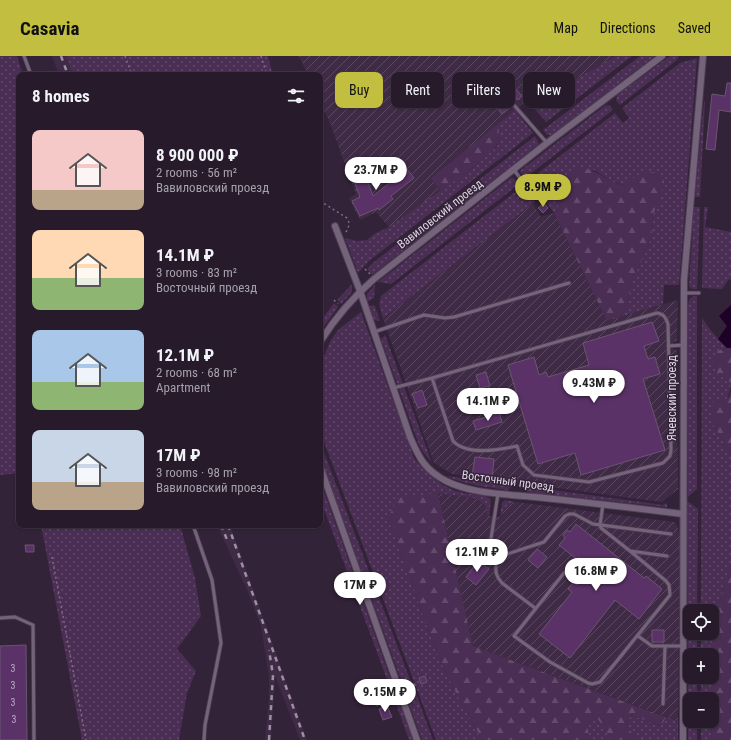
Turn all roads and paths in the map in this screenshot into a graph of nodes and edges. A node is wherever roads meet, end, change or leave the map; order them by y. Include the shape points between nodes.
1 (24, 56) edge
2 (125, 56) edge
3 (261, 56) edge
4 (662, 56) edge
5 (703, 56) edge
6 (30, 72) edge
7 (131, 72) edge
8 (266, 72) edge
9 (515, 106) edge
10 (547, 143) junction
11 (514, 170) junction
12 (523, 182) dead end
13 (323, 203) edge
14 (335, 226) dead end
15 (341, 241) junction
16 (365, 269) dead end
17 (371, 276) dead end
18 (569, 283) dead end
19 (360, 291) junction
20 (684, 293) junction
21 (699, 293) dead end
22 (334, 300) dead end
23 (340, 305) dead end
24 (374, 332) junction
25 (323, 337) edge
26 (683, 345) junction
27 (668, 346) junction
28 (432, 378) junction
29 (393, 388) junction
30 (323, 474) edge
31 (498, 493) junction
32 (602, 504) junction
33 (684, 514) junction
34 (600, 524) junction
35 (194, 528) edge
36 (671, 534) dead end
37 (630, 551) junction
38 (667, 556) dead end
39 (52, 557) dead end
40 (495, 558) junction
41 (564, 573) dead end
42 (535, 608) junction
43 (0, 618) edge
44 (638, 636) junction
45 (665, 646) junction
46 (683, 646) junction
47 (414, 685) dead end
48 (400, 692) junction
49 (377, 704) dead end
50 (663, 704) dead end
51 (34, 740) edge
52 (86, 740) edge
53 (204, 740) edge
54 (416, 740) edge
55 (683, 740) edge

1 - 6 lane
2 - 7 path
3 - 8 path
4 - 10 street, Вавиловский проезд
5 - 20 street, Ячевский проезд
9 - 10 lane
10 - 11 street, Вавиловский проезд
11 - 12 lane
11 - 19 street, Вавиловский проезд
13 - 15 path via 347,218 349,222
14 - 15 street, Восточный проезд
15 - 19 street, Восточный проезд
16 - 17 path
18 - 24 lane via 445,318 424,315
19 - 24 street, Восточный проезд
19 - 25 street, Вавиловский проезд via 330,325
20 - 21 lane
20 - 26 street, Ячевский проезд
22 - 23 path
24 - 29 street, Восточный проезд
26 - 27 lane
26 - 33 street, Ячевский проезд
27 - 28 lane via 666,319 657,312
27 - 28 lane via 670,456 663,463 589,482 534,475 523,465 517,446 489,451 460,447 450,437
28 - 29 lane
29 - 31 street, Восточный проезд via 412,442 425,466 461,488
30 - 48 street
31 - 32 street, Восточный проезд
31 - 40 lane via 490,545
32 - 33 street, Восточный проезд
32 - 34 lane
33 - 46 street, Ячевский проезд
34 - 36 lane
34 - 37 lane via 601,528
34 - 40 lane via 569,514 544,542
35 - 53 lane via 212,580 221,643
37 - 38 lane
37 - 44 lane via 666,581 670,591 668,599
39 - 52 path
40 - 42 lane via 495,571 502,583
41 - 42 lane
42 - 44 lane via 514,636 550,662 588,683 600,682
43 - 51 lane via 15,617 33,625
44 - 45 lane via 652,646
45 - 46 lane
45 - 50 lane
46 - 55 street, Ячевский проезд
47 - 48 lane
48 - 49 lane
48 - 54 street

